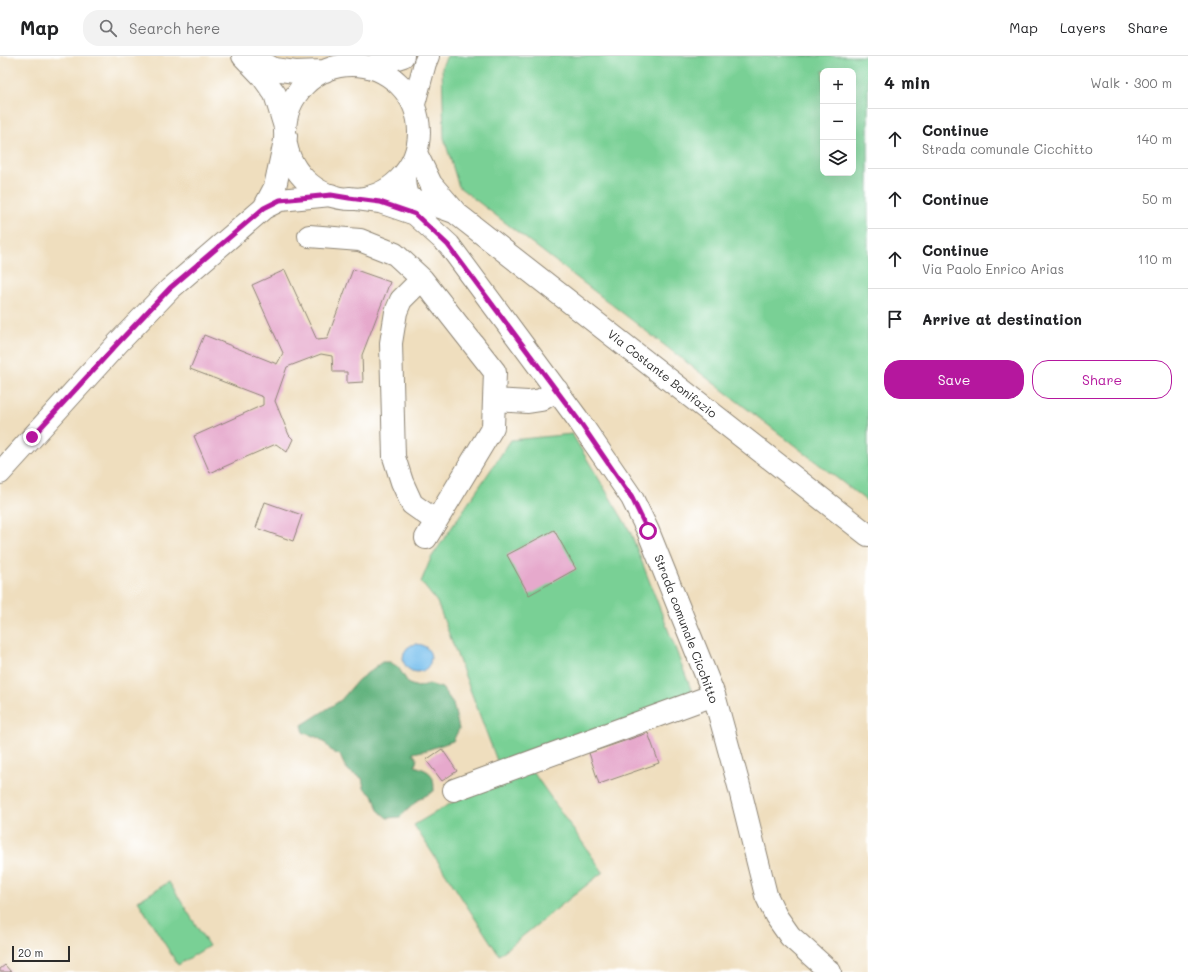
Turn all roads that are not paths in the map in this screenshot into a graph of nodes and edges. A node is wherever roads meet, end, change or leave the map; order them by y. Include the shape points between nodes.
1 (243, 56) edge
2 (250, 56) edge
3 (404, 56) edge
4 (428, 56) edge
5 (370, 67) junction
6 (325, 71) junction
7 (414, 104) junction
8 (286, 132) junction
9 (416, 153) junction
10 (404, 176) junction
11 (349, 197) junction
12 (411, 206) junction
13 (264, 208) junction
14 (457, 214) junction
15 (309, 236) dead end
16 (422, 279) junction
17 (557, 390) junction
18 (494, 400) junction
19 (0, 474) edge
20 (868, 535) edge
21 (714, 695) junction
22 (454, 790) dead end
23 (830, 972) edge

1 - 8 street via 275,94
2 - 6 street via 274,68 295,72
3 - 5 street
4 - 7 street
5 - 6 street via 339,66
5 - 7 street via 388,75 403,87
6 - 8 street via 312,78 293,100
7 - 9 street via 420,128
8 - 11 street via 287,146 302,176 315,187
8 - 13 street via 275,187
9 - 10 street
9 - 14 street via 431,184
10 - 11 street via 385,190
10 - 12 street via 404,187
11 - 12 street
11 - 13 street via 280,200
12 - 14 street via 430,203
12 - 17 street, Strada comunale Cicchitto via 448,245
13 - 19 street via 170,288
14 - 20 street, Via Costante Bonifazio
15 - 16 street via 360,240 395,254
16 - 18 street via 495,372
16 - 18 street via 401,300 396,312 391,343 394,457 412,504 431,529 493,427
17 - 18 street via 541,400
17 - 21 street, Strada comunale Cicchitto via 632,498 648,531
21 - 22 street
21 - 23 street, Strada comunale Cicchitto via 740,786 766,895 790,936

